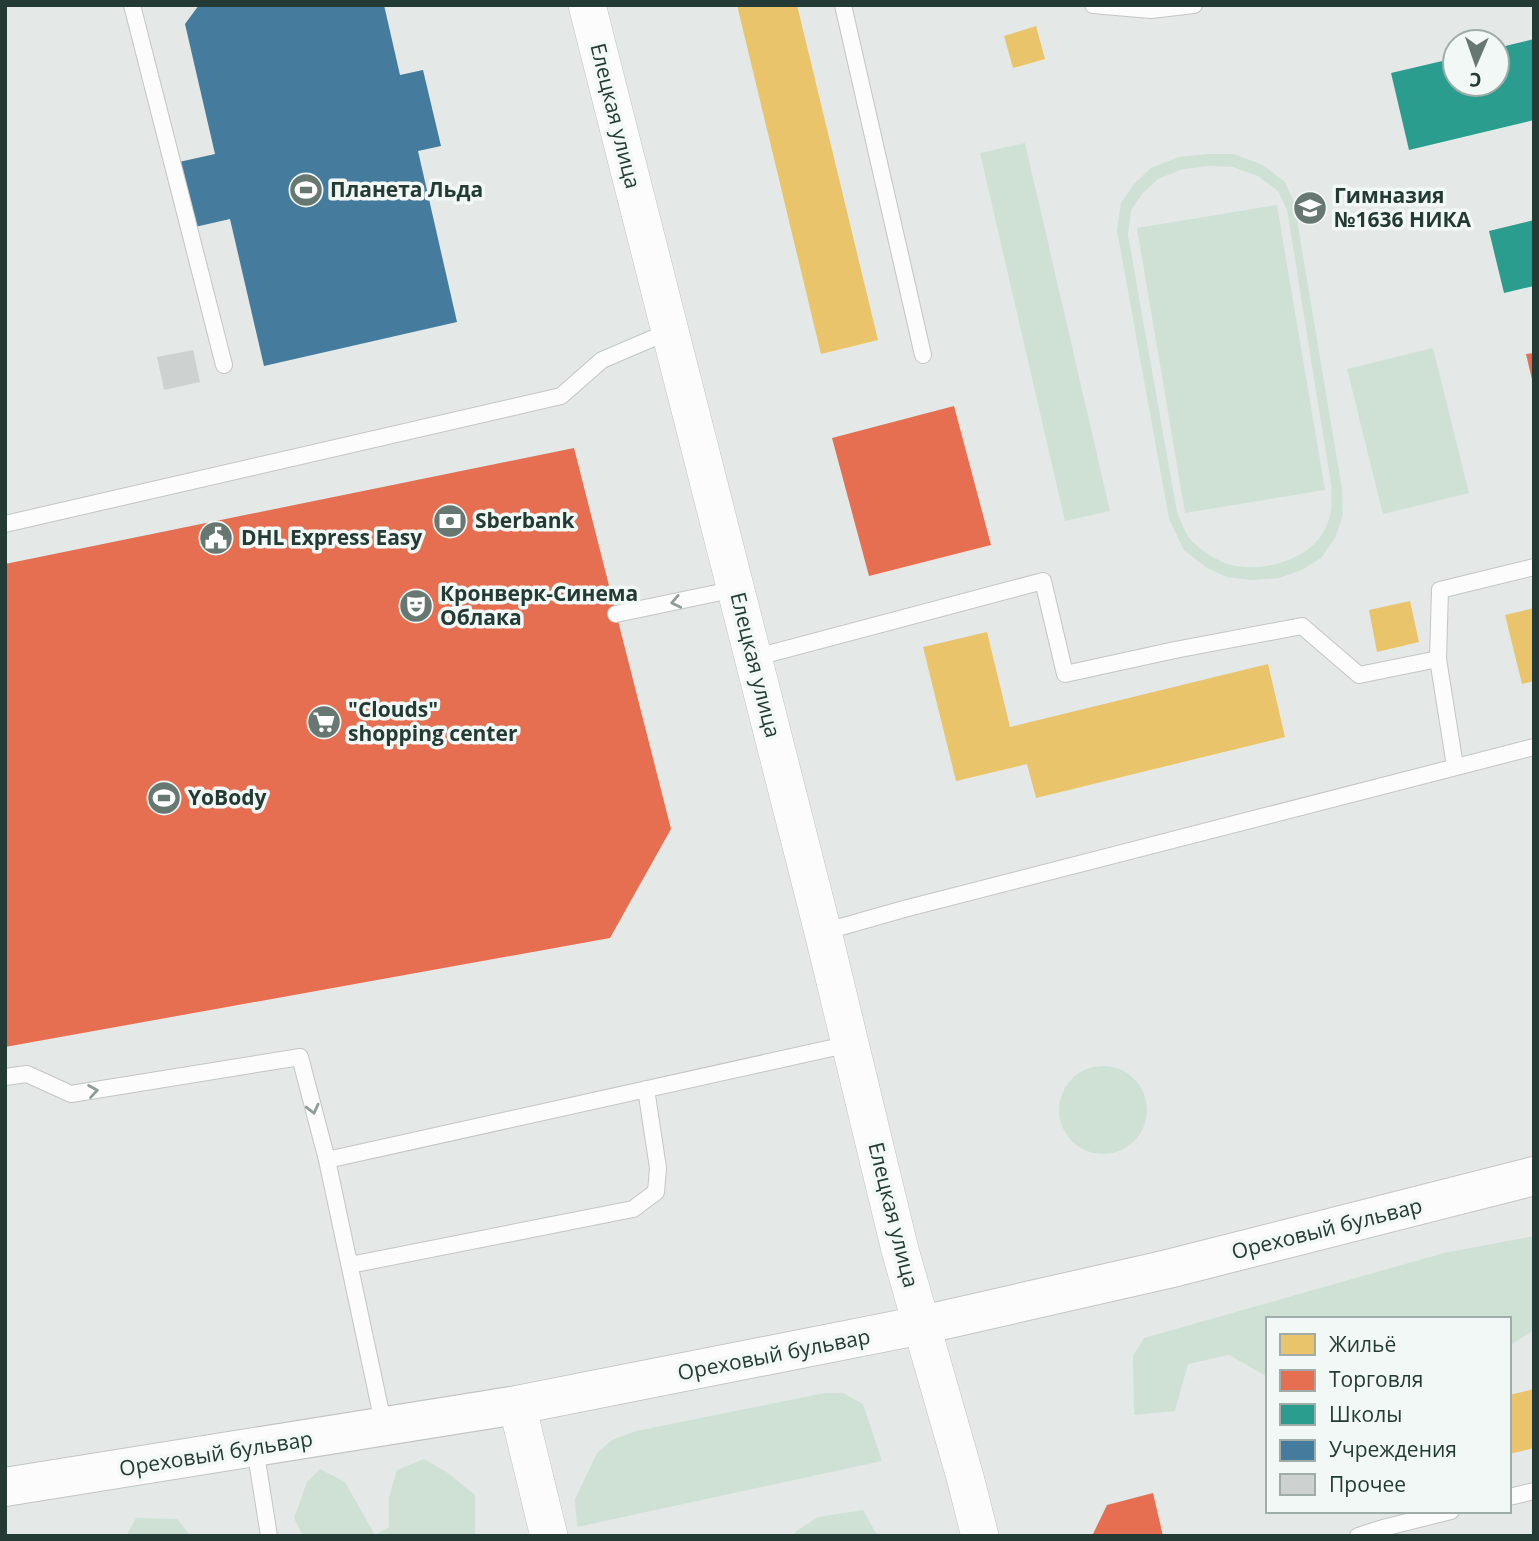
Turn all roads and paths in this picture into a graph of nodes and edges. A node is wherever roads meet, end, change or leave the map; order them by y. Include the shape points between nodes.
1 (132, 5) edge
2 (587, 5) edge
3 (842, 5) edge
4 (1093, 5) edge
5 (1194, 5) edge
6 (670, 331) junction
7 (923, 355) dead end
8 (224, 365) dead end
9 (5, 524) edge
10 (1534, 567) edge
11 (736, 589) junction
12 (616, 614) dead end
13 (753, 658) junction
14 (1438, 659) junction
15 (1534, 747) edge
16 (1455, 766) junction
17 (823, 932) junction
18 (850, 1044) junction
19 (5, 1077) edge
20 (646, 1089) junction
21 (327, 1160) junction
22 (1534, 1176) edge
23 (350, 1265) junction
24 (922, 1325) junction
25 (516, 1405) junction
26 (384, 1427) junction
27 (255, 1448) junction
28 (5, 1487) edge
29 (1532, 1496) edge
30 (1511, 1497) edge
31 (1445, 1513) edge
32 (1384, 1532) edge
33 (269, 1536) edge
34 (549, 1536) edge
35 (980, 1536) edge
36 (1358, 1536) edge

1 - 8 lane
2 - 6 street, Елецкая улица
3 - 7 lane
4 - 5 lane via 1151,9
6 - 9 lane via 602,360 561,396
6 - 11 street, Елецкая улица
10 - 14 lane via 1440,590
11 -> 12 lane
11 - 13 street, Елецкая улица
13 - 14 lane via 1043,581 1065,674 1302,626 1359,675
13 - 17 street, Елецкая улица
14 - 16 lane
15 - 16 lane
16 - 17 lane
17 - 18 street, Елецкая улица
18 - 20 lane
18 - 24 street, Елецкая улица
19 -> 21 lane via 27,1074 71,1094 300,1057
20 - 21 lane
20 - 23 lane via 658,1168 656,1192 634,1209
21 - 23 lane
22 - 24 main road, Ореховый бульвар via 1168,1269
23 - 26 lane
24 - 25 main road, Ореховый бульвар
24 - 35 street, Елецкая улица
25 - 26 main road, Ореховый бульвар
25 - 34 street
26 - 27 main road, Ореховый бульвар
27 - 28 main road, Ореховый бульвар
27 - 33 lane
29 - 30 lane
31 - 32 lane
32 - 36 lane

